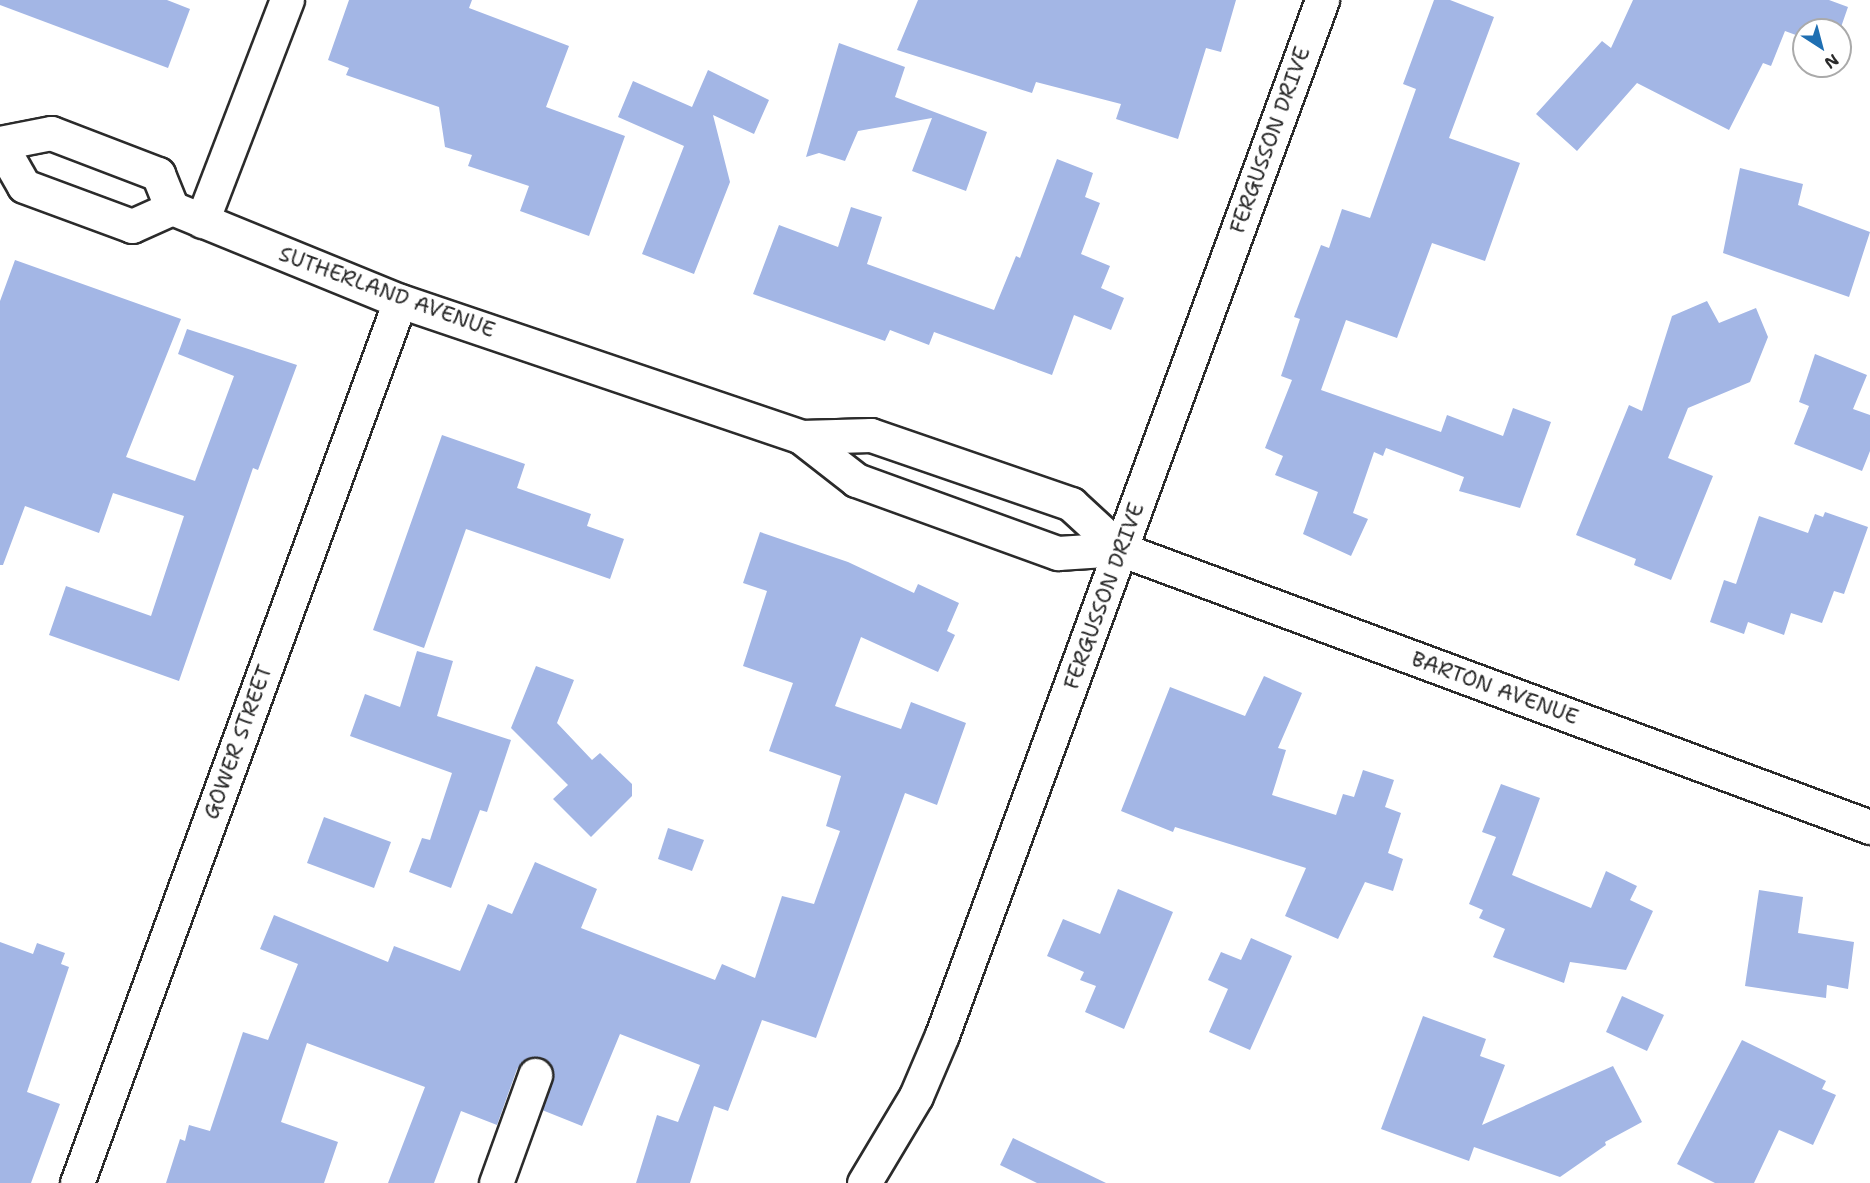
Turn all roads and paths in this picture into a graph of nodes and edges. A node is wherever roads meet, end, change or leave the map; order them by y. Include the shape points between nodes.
1 (287, 0) edge
2 (1322, 0) edge
3 (0, 144) edge
4 (172, 208) junction
5 (202, 221) junction
6 (400, 300) junction
7 (801, 437) junction
8 (1120, 549) junction
9 (1870, 827) edge
10 (535, 1075) dead end
11 (77, 1183) edge
12 (496, 1183) edge
13 (864, 1183) edge

1 - 5 street
2 - 8 street, FERGUSSON DRIVE
3 - 4 street via 51,133 158,174
3 - 4 street via 24,186 132,226
4 - 5 street, SUTHERLAND AVENUE
5 - 6 street, SUTHERLAND AVENUE
6 - 7 street, SUTHERLAND AVENUE
6 - 11 street, GOWER STREET
7 - 8 street, SUTHERLAND AVENUE via 856,480 1058,553
7 - 8 street, SUTHERLAND AVENUE via 871,435 1071,504
8 - 9 street, BARTON AVENUE
8 - 13 street, FERGUSSON DRIVE via 942,1035 916,1096
10 - 12 street

